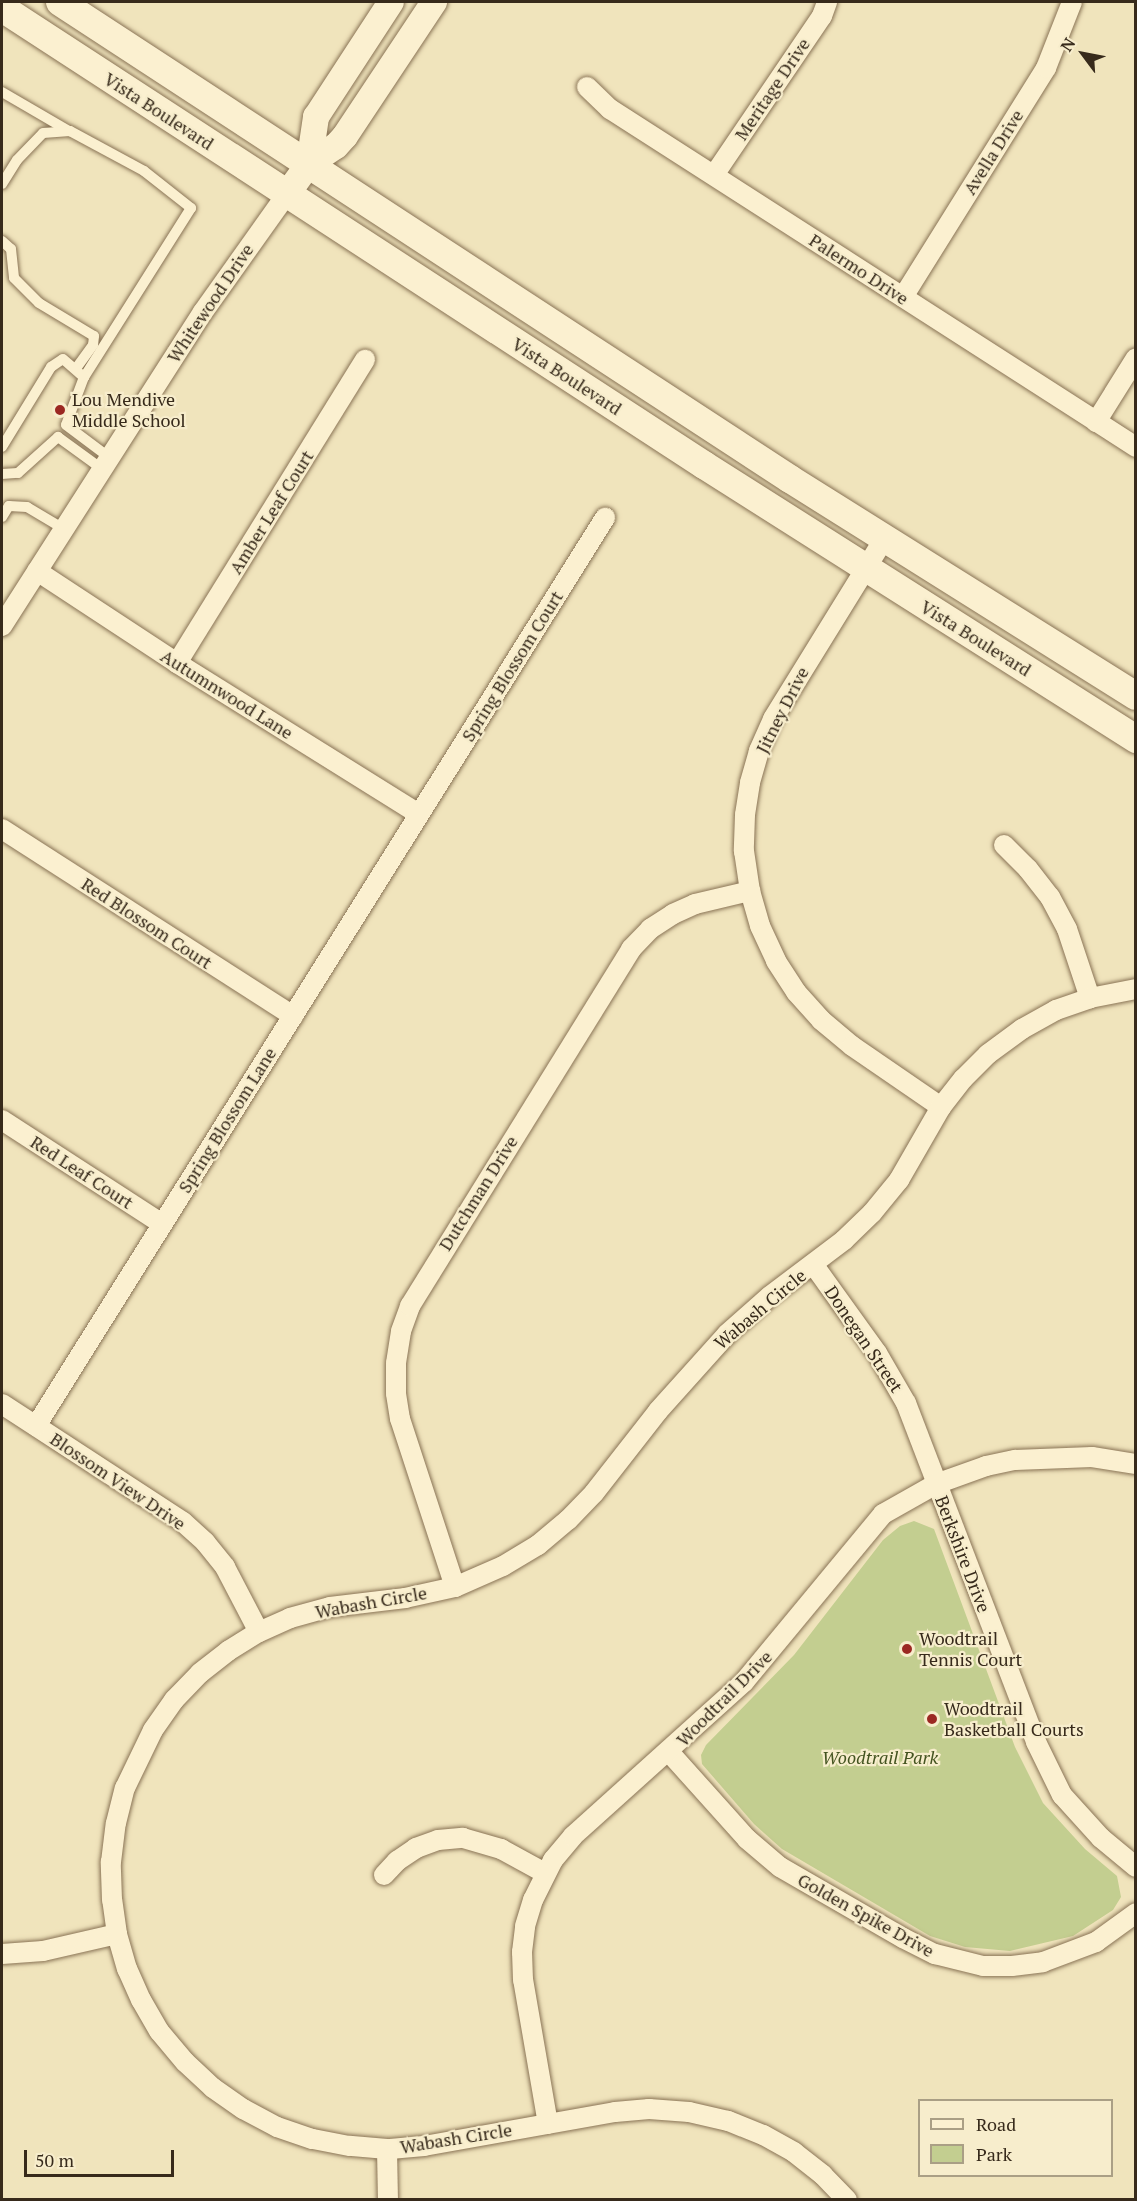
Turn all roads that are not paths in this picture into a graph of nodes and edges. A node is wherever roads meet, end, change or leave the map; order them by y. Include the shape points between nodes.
1 (60, 2) edge
2 (392, 2) edge
3 (434, 2) edge
4 (827, 2) edge
5 (1072, 2) edge
6 (2, 8) edge
7 (587, 87) dead end
8 (2, 92) edge
9 (70, 131) junction
10 (309, 164) junction
11 (714, 175) junction
12 (2, 184) edge
13 (287, 194) junction
14 (2, 241) edge
15 (903, 297) junction
16 (1136, 358) edge
17 (365, 360) dead end
18 (76, 368) junction
19 (84, 377) junction
20 (1096, 422) junction
21 (66, 425) junction
22 (58, 437) junction
23 (2, 447) edge
24 (1136, 447) edge
25 (106, 463) junction
26 (2, 474) edge
27 (2, 517) edge
28 (605, 518) dead end
29 (64, 529) junction
30 (884, 539) junction
31 (865, 568) junction
32 (37, 571) junction
33 (2, 626) edge
34 (177, 663) junction
35 (1136, 696) edge
36 (1136, 739) edge
37 (419, 814) junction
38 (2, 829) edge
39 (1004, 845) dead end
40 (750, 891) junction
41 (1136, 989) edge
42 (1090, 998) junction
43 (292, 1016) junction
44 (942, 1107) junction
45 (2, 1120) edge
46 (162, 1224) junction
47 (813, 1264) junction
48 (2, 1404) edge
49 (36, 1426) junction
50 (1136, 1464) edge
51 (936, 1484) junction
52 (455, 1587) junction
53 (260, 1632) junction
54 (669, 1752) junction
55 (1136, 1868) edge
56 (545, 1873) junction
57 (384, 1875) dead end
58 (1136, 1913) edge
59 (117, 1934) junction
60 (2, 1954) edge
61 (548, 2124) junction
62 (387, 2149) junction
63 (388, 2199) edge
64 (847, 2199) edge

1 - 10 main road, Vista Boulevard
2 - 10 street via 316,117
3 - 10 street via 345,136
4 - 11 street, Meritage Drive via 822,16
5 - 15 street, Avella Drive via 1046,68
6 - 13 main road, Vista Boulevard
7 - 11 street, Palermo Drive via 610,109
8 - 9 lane
9 - 12 lane via 43,133 17,160
9 - 19 lane via 144,171 191,208
10 - 13 street
10 - 30 main road, Vista Boulevard
11 - 15 street, Palermo Drive
13 - 25 street, Whitewood Drive via 203,312
13 - 31 main road, Vista Boulevard
14 - 18 lane via 11,249 14,278 39,303 94,336 93,345
15 - 20 street, Palermo Drive
16 - 20 street
17 - 34 street, Amber Leaf Court
18 - 19 lane
18 - 23 lane via 63,359 51,367
19 - 21 lane
20 - 24 street, Palermo Drive
21 - 22 lane
21 - 25 lane
22 - 25 lane
22 - 26 lane via 18,473
25 - 29 street, Whitewood Drive
27 - 29 lane via 9,506 27,507
28 - 37 street, Spring Blossom Court
29 - 32 street, Whitewood Drive
30 - 31 street, Jitney Drive
30 - 35 main road, Vista Boulevard
31 - 36 main road, Vista Boulevard
31 - 40 street, Jitney Drive via 787,693 759,751 745,815 744,850
32 - 33 street, Whitewood Drive
32 - 34 street, Autumnwood Lane
34 - 37 street, Autumnwood Lane
37 - 43 street, Spring Blossom Lane
38 - 43 street, Red Blossom Court
39 - 42 street via 1050,897 1067,929
40 - 44 street, Jitney Drive via 776,961 820,1020 852,1047
40 - 52 street, Dutchman Drive via 673,914 631,949 410,1306 396,1363 397,1401
41 - 42 street, Wabash Circle
42 - 44 street, Wabash Circle via 1056,1010 988,1054
43 - 46 street, Spring Blossom Lane
44 - 47 street, Wabash Circle via 899,1180 872,1213
45 - 46 street, Red Leaf Court
46 - 49 street, Spring Blossom Lane
47 - 51 street, Donegan Street via 877,1353 906,1403
47 - 52 street, Wabash Circle via 736,1326 689,1374 568,1520 538,1545 503,1566
48 - 49 street, Blossom View Drive
49 - 53 street, Blossom View Drive via 183,1522 205,1542 225,1567
50 - 51 street, Woodtrail Drive via 1092,1457 1015,1460
51 - 54 street, Woodtrail Drive via 883,1514 870,1527 761,1665
51 - 55 street, Berkshire Drive via 1036,1743 1062,1795 1101,1838
52 - 53 street, Wabash Circle via 330,1607 290,1618
53 - 59 street, Wabash Circle via 200,1673 174,1700 137,1759 116,1823 111,1862
54 - 56 street, Woodtrail Drive via 573,1836
54 - 58 street, Golden Spike Drive via 747,1839 780,1867 935,1954 991,1966 1042,1962 1096,1942
56 - 57 street via 501,1849 463,1838 438,1840 416,1848
56 - 61 street, Woodtrail Drive via 525,1926 522,1952 523,1980
59 - 60 street via 43,1951
59 - 62 street, Wabash Circle via 127,1969 159,2031 213,2088 277,2127 349,2146
61 - 62 street, Wabash Circle
61 - 64 street, Wabash Circle via 649,2109 689,2112 728,2121 794,2152
62 - 63 street

